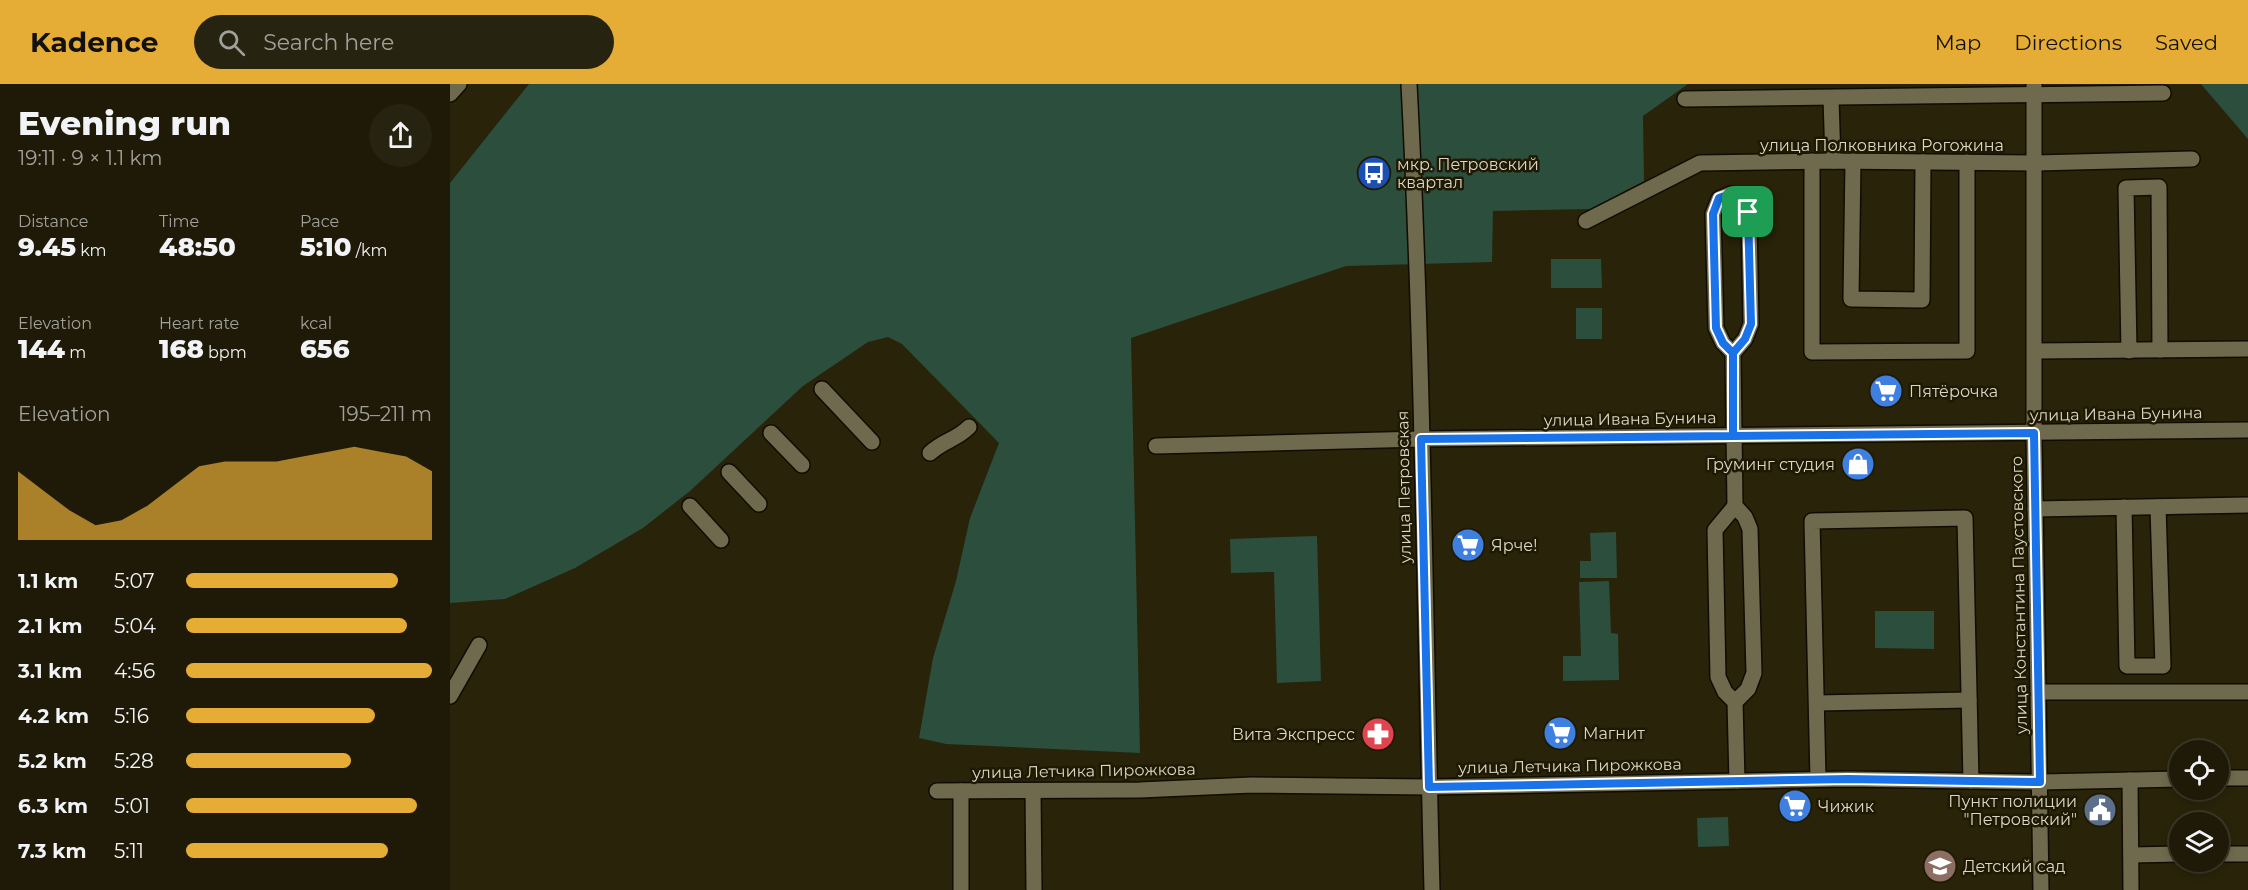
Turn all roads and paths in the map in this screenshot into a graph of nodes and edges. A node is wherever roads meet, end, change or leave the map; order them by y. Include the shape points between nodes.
1 (459, 84) edge
2 (1409, 84) edge
3 (2034, 89) edge
4 (2163, 93) dead end
5 (450, 94) edge
6 (1831, 98) junction
7 (1686, 99) dead end
8 (2192, 159) dead end
9 (1812, 161) junction
10 (1833, 161) junction
11 (1853, 161) junction
12 (1923, 162) junction
13 (1967, 162) junction
14 (2036, 163) junction
15 (1586, 221) dead end
16 (2248, 349) edge
17 (2160, 350) junction
18 (2035, 351) junction
19 (2129, 351) junction
20 (1733, 353) junction
21 (822, 389) dead end
22 (969, 427) dead end
23 (2248, 430) edge
24 (771, 433) dead end
25 (2034, 433) junction
26 (1733, 436) junction
27 (1421, 439) junction
28 (872, 442) dead end
29 (1156, 446) dead end
30 (930, 453) dead end
31 (802, 465) dead end
32 (729, 472) dead end
33 (759, 504) dead end
34 (2248, 505) edge
35 (690, 506) dead end
36 (1735, 506) junction
37 (2124, 507) junction
38 (2158, 507) junction
39 (2036, 509) junction
40 (721, 540) dead end
41 (479, 645) dead end
42 (2039, 692) junction
43 (2248, 692) edge
44 (450, 696) edge
45 (1969, 700) junction
46 (1735, 702) junction
47 (1816, 703) junction
48 (2229, 778) edge
49 (2248, 778) edge
50 (1818, 779) junction
51 (2169, 779) edge
52 (2130, 780) junction
53 (1737, 781) junction
54 (1971, 781) junction
55 (2040, 782) junction
56 (1429, 787) junction
57 (937, 791) dead end
58 (961, 791) junction
59 (1034, 791) junction
60 (2229, 854) edge
61 (2248, 854) edge
62 (2131, 855) junction
63 (2169, 855) edge
64 (961, 890) edge
65 (1034, 890) edge
66 (1432, 890) edge
67 (2040, 890) edge
68 (2131, 890) edge

1 - 5 street
2 - 27 street, улица Петровская via 1419,271
3 - 4 street
3 - 6 street
3 - 14 street, улица Константина Паустовского
6 - 7 street
6 - 10 street
8 - 14 street, улица Полковника Рогожина
9 - 10 street, улица Полковника Рогожина
9 - 13 street via 1812,352 1967,351
9 - 15 street, улица Полковника Рогожина via 1700,163
10 - 11 street, улица Полковника Рогожина
11 - 12 street, улица Полковника Рогожина
11 - 12 street via 1851,299 1922,300
12 - 13 street, улица Полковника Рогожина
13 - 14 street, улица Полковника Рогожина
14 - 18 street, улица Константина Паустовского
16 - 17 street
17 - 19 street
17 - 19 street via 2159,187 2126,188
18 - 19 street
18 - 25 street, улица Константина Паустовского
20 - 20 street via 1716,328 1713,214 1719,198 1731,194 1742,199 1749,216 1751,324
20 - 26 street
21 - 28 street
22 - 30 street via 958,438 943,441
23 - 25 street, улица Ивана Бунина
24 - 31 street
25 - 26 street, улица Ивана Бунина
25 - 39 street, улица Константина Паустовского
26 - 27 street, улица Ивана Бунина
26 - 36 street
27 - 29 street, улица Ивана Бунина
27 - 56 street, улица Петровская
32 - 33 street
34 - 38 street
35 - 40 street
36 - 46 street via 1750,529 1754,673 1748,689
36 - 46 street via 1714,530 1718,677
37 - 38 street
37 - 38 street via 2127,666 2163,666
37 - 39 street
39 - 42 street, улица Константина Паустовского
41 - 44 street
42 - 43 street
42 - 55 street, улица Константина Паустовского
45 - 47 street
45 - 47 street via 1965,518 1942,518 1812,521
45 - 54 street
46 - 53 street
47 - 50 street
48 - 49 street
50 - 53 street, улица Летчика Пирожкова
50 - 54 street, улица Летчика Пирожкова
51 - 52 street, улица Летчика Пирожкова
52 - 55 street, улица Летчика Пирожкова
52 - 62 street
53 - 56 street, улица Летчика Пирожкова
54 - 55 street, улица Летчика Пирожкова
55 - 67 street, улица Константина Паустовского
56 - 59 street, улица Летчика Пирожкова via 1252,785
56 - 66 street, улица Петровская
57 - 58 street, улица Летчика Пирожкова
58 - 59 street, улица Летчика Пирожкова
58 - 64 street
59 - 65 street
60 - 61 street
62 - 63 street
62 - 68 street

